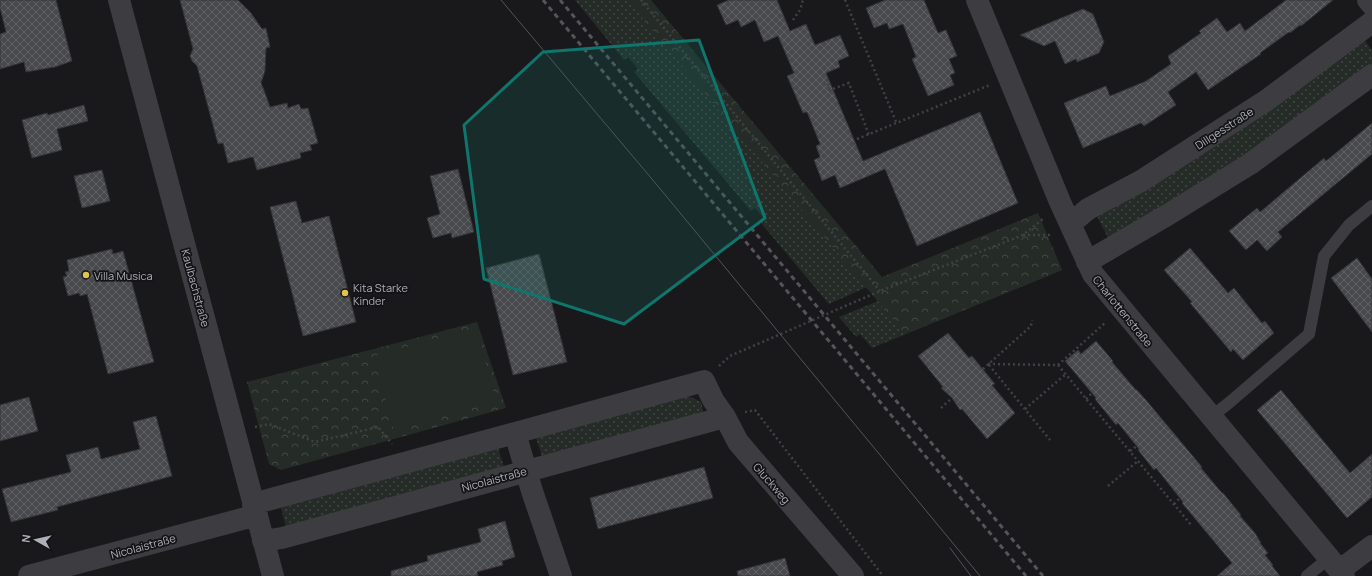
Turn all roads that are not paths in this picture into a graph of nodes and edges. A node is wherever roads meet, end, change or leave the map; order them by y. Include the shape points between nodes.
1 (119, 0) edge
2 (977, 0) edge
3 (1368, 0) edge
4 (1372, 5) edge
5 (1372, 22) edge
6 (1372, 75) edge
7 (1372, 206) edge
8 (1061, 230) junction
9 (1087, 262) junction
10 (711, 374) joint
11 (725, 417) junction
12 (1211, 417) junction
13 (515, 433) junction
14 (526, 471) junction
15 (255, 509) junction
16 (263, 541) junction
17 (1372, 546) edge
18 (1338, 568) edge
19 (29, 576) edge
20 (272, 576) edge
21 (560, 576) edge
22 (853, 576) edge
23 (1308, 576) edge

1 - 15 street, Kaulbachstraße
2 - 8 street, Charlottenstraße
3 - 4 street
5 - 8 street, Dillgesstraße via 1267,100 1141,181 1088,209
6 - 9 street via 1250,164
7 - 12 lane via 1349,225 1324,256 1309,334
8 - 9 street, Charlottenstraße
9 - 12 street, Charlottenstraße via 1093,274
10 - 11 street, Gluckweg via 713,400
10 - 13 street, Nicolaistraße
11 - 14 street, Nicolaistraße
11 - 22 street, Gluckweg via 738,442
12 - 18 street, Charlottenstraße
13 - 14 street
13 - 15 street, Nicolaistraße
14 - 16 street, Nicolaistraße
14 - 21 street
15 - 16 street, Kaulbachstraße
15 - 19 street, Nicolaistraße
16 - 20 street, Kaulbachstraße
17 - 18 street
18 - 23 lane

